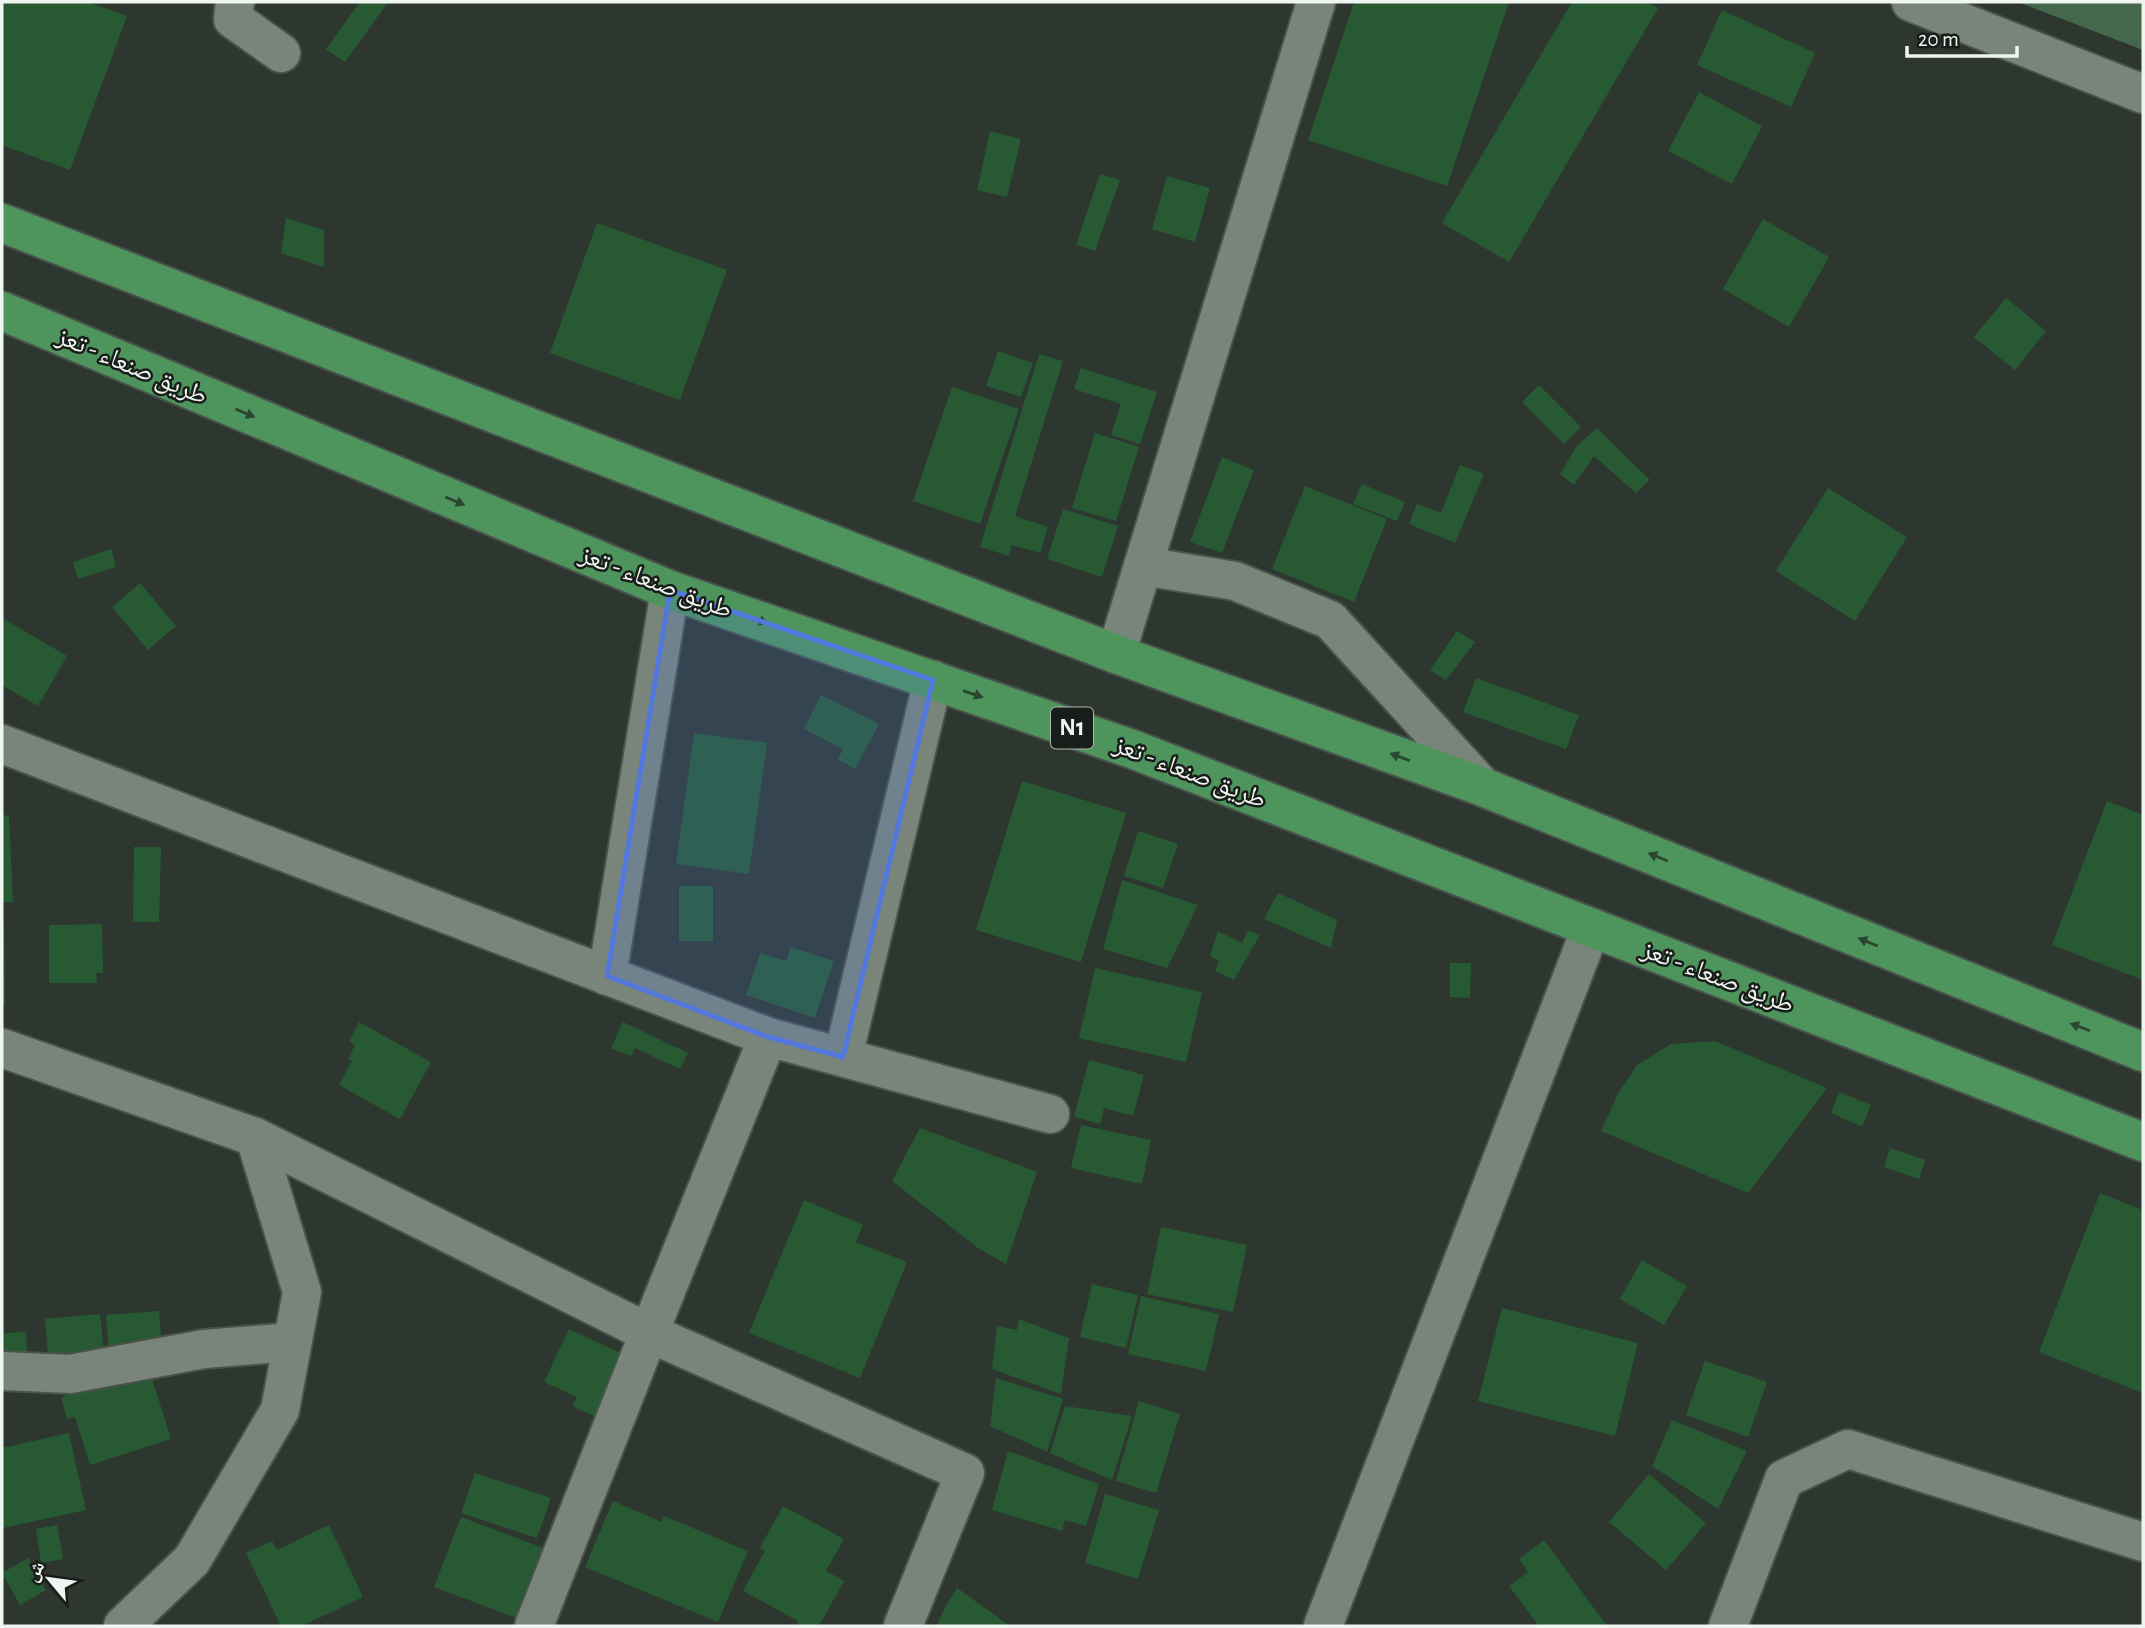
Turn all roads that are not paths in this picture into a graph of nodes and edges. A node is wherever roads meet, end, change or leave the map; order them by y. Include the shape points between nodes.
1 (235, 2) edge
2 (1315, 2) edge
3 (1911, 2) edge
4 (282, 53) dead end
5 (2143, 94) edge
6 (2, 223) edge
7 (2, 311) edge
8 (1143, 566) junction
9 (670, 590) junction
10 (1116, 654) junction
11 (933, 680) junction
12 (2, 744) edge
13 (1483, 787) junction
14 (1591, 928) junction
15 (607, 976) junction
16 (768, 1037) junction
17 (2, 1048) edge
18 (2143, 1052) edge
19 (843, 1057) junction
20 (1050, 1114) dead end
21 (255, 1137) junction
22 (2143, 1142) edge
23 (649, 1333) junction
24 (292, 1342) junction
25 (2, 1371) edge
26 (2143, 1542) edge
27 (123, 1626) edge
28 (534, 1626) edge
29 (903, 1626) edge
30 (1323, 1626) edge
31 (1728, 1626) edge

1 - 4 street via 233,19
2 - 8 street
3 - 5 street
6 - 10 highway
7 -> 9 highway, طريق صنعاء - تعز / N1
8 - 10 street
8 - 13 street via 1235,581 1330,620
9 -> 11 highway, طريق صنعاء - تعز / N1
9 - 15 street
13 -> 10 highway
11 -> 14 highway, طريق صنعاء - تعز / N1 via 1132,749
11 - 19 street
12 - 15 street
18 -> 13 highway
14 - 22 highway, طريق صنعاء - تعز / N1
14 - 30 street
15 - 16 street
16 - 19 street
16 - 23 street
17 - 21 street
19 - 20 street
21 - 23 street
21 - 24 street via 302,1292
23 - 28 street
23 - 29 street via 965,1474
24 - 25 street via 204,1349 70,1374
24 - 27 street via 280,1410 242,1478 192,1560
26 - 31 street via 1849,1449 1784,1479

